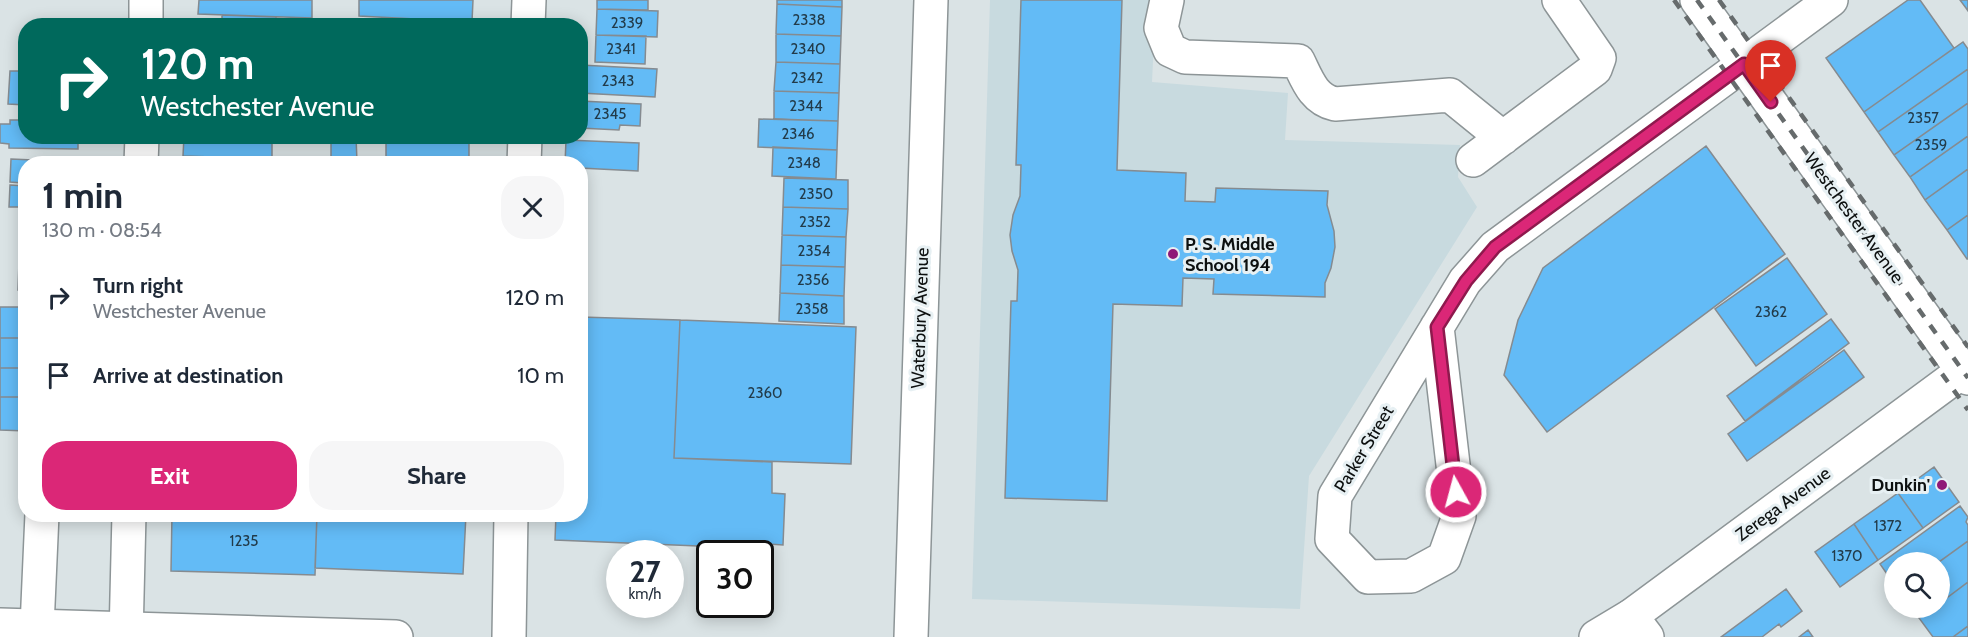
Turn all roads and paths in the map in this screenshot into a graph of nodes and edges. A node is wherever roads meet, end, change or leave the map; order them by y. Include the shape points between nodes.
1 (146, 0) edge
2 (529, 0) edge
3 (931, 0) edge
4 (1167, 0) edge
5 (1559, 0) edge
6 (1697, 0) edge
7 (1831, 0) edge
8 (146, 18) edge
9 (528, 18) edge
10 (1744, 64) junction
11 (1503, 138) junction
12 (1473, 160) dead end
13 (1437, 327) junction
14 (1966, 372) edge
15 (42, 522) edge
16 (129, 522) edge
17 (511, 522) edge
18 (0, 625) edge
19 (1639, 626) edge
20 (37, 627) junction
21 (126, 633) edge
22 (396, 637) edge
23 (509, 637) edge
24 (911, 637) edge
25 (1596, 637) edge

1 - 8 street
2 - 9 street
3 - 24 street, Waterbury Avenue
4 - 11 street via 1161,28 1170,50 1185,57 1298,61 1314,93 1335,104 1450,94
5 - 11 street via 1599,58 1595,69
6 - 10 street, Westchester Avenue
7 - 10 street, Parker Street
10 - 13 street, Parker Street via 1495,247 1466,281
10 - 14 street, Westchester Avenue
11 - 12 street
13 - 13 street, Parker Street via 1335,496 1332,539 1368,577 1411,576 1443,558 1459,516
14 - 19 street, Zerega Avenue
15 - 20 street
16 - 21 street
17 - 23 street
18 - 20 street
19 - 25 street, Zerega Avenue
20 - 21 street
21 - 22 street

